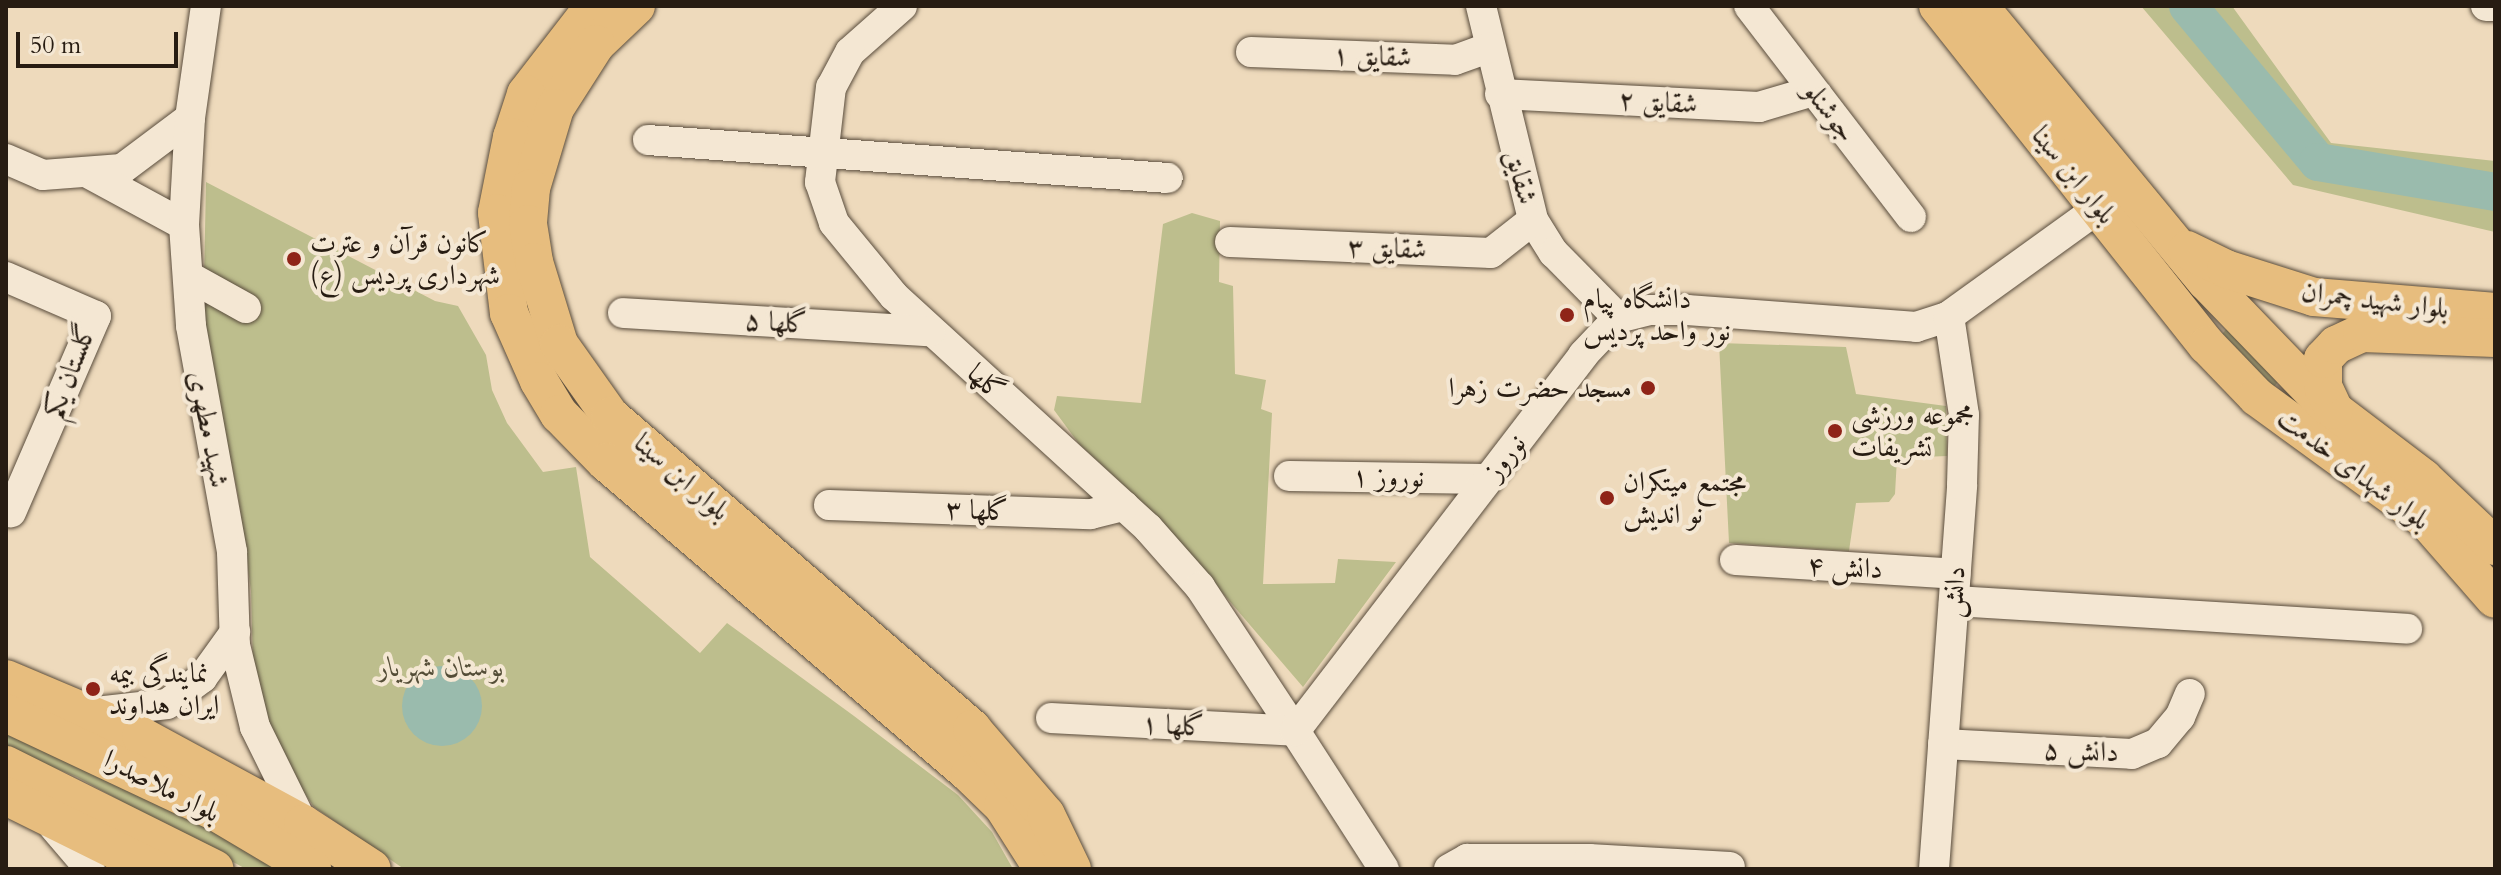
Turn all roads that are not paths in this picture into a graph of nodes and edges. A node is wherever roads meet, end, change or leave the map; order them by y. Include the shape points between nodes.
1 (206, 6) edge
2 (594, 6) edge
3 (636, 6) edge
4 (902, 6) edge
5 (1481, 6) edge
6 (1749, 6) edge
7 (1938, 6) edge
8 (1979, 6) edge
9 (2486, 6) edge
10 (2495, 6) edge
11 (1490, 47) junction
12 (1251, 52) dead end
13 (1813, 91) junction
14 (1500, 94) junction
15 (190, 118) junction
16 (648, 140) dead end
17 (824, 151) junction
18 (6, 159) edge
19 (90, 174) junction
20 (1168, 178) dead end
21 (2100, 207) junction
22 (1911, 217) dead end
23 (1533, 220) junction
24 (184, 225) junction
25 (2169, 241) junction
26 (1230, 242) dead end
27 (6, 277) edge
28 (190, 277) junction
29 (2314, 297) junction
30 (246, 308) dead end
31 (2495, 312) edge
32 (623, 313) dead end
33 (2241, 315) junction
34 (1949, 316) junction
35 (1618, 318) junction
36 (930, 331) junction
37 (2495, 338) edge
38 (2207, 345) junction
39 (2299, 391) junction
40 (1289, 476) dead end
41 (1488, 479) junction
42 (829, 505) dead end
43 (1124, 506) junction
44 (11, 512) dead end
45 (2495, 546) edge
46 (1735, 560) dead end
47 (1955, 587) junction
48 (2495, 599) edge
49 (2407, 629) dead end
50 (235, 632) junction
51 (6, 679) edge
52 (2190, 694) dead end
53 (6, 713) edge
54 (87, 713) junction
55 (1051, 718) dead end
56 (1295, 731) junction
57 (1943, 744) junction
58 (6, 765) edge
59 (18, 802) edge
60 (303, 824) junction
61 (1588, 864) edge
62 (1730, 867) dead end
63 (90, 869) edge
64 (154, 869) edge
65 (215, 869) edge
66 (312, 869) edge
67 (372, 869) edge
68 (1043, 869) edge
69 (1072, 869) edge
70 (1384, 869) edge
71 (1449, 869) edge
72 (1934, 869) edge

1 - 15 street, شهید مطهری
2 - 68 main road, بلوار ابن سینا via 526,94 497,213 509,313 539,381 559,414 606,462 970,774 1003,806
3 - 69 main road, بلوار ابن سینا via 596,44 555,108 531,188 528,224 534,262 559,344 610,416 981,739 1046,815
4 - 17 street, گلها via 850,52 831,87
5 - 11 street, شقایق
6 - 13 street, جوشنلو
7 - 21 main road, بلوار ابن سینا
8 - 25 main road, بلوار ابن سینا
9 - 10 street
11 - 12 street, شقایق ۱ via 1455,60
11 - 14 street, شقایق
13 - 14 street, شقایق ۲ via 1759,107
13 - 22 street, جوشنلو
14 - 23 street, شقایق
15 - 19 street via 122,169
15 - 24 street, شهید مطهری
16 - 17 street
17 - 20 street
17 - 36 street, گلها via 820,182 834,223 861,260
18 - 19 street via 43,175
19 - 24 street
21 - 34 street
21 - 38 main road, بلوار ابن سینا
23 - 26 street, شقایق ۳ via 1491,253
23 - 35 street, شقایق via 1554,253
24 - 28 street, شهید مطهری
25 - 29 main road, بلوار شهید چمران via 2226,269
25 - 33 main road, بلوار ابن سینا
27 - 44 street, گلستان یکم via 96,316
28 - 30 street
28 - 50 street, شهید مطهری via 191,326 232,552
29 - 31 main road, بلوار شهید چمران
29 - 33 main road via 2275,301
32 - 36 street, گلها ۵
33 - 38 main road via 2217,325
33 - 39 main road, بلوار ابن سینا
34 - 35 street via 1916,327 1687,310 1649,310
34 - 47 street, دانش via 1964,415
35 - 41 street, نوروز
36 - 43 street, گلها
37 - 39 main road, بلوار شهید چمران via 2362,333 2336,345
38 - 39 main road, بلوار شهدای خدمت
39 - 45 main road, بلوار شهدای خدمت via 2423,478
39 - 48 main road, بلوار شهدای خدمت via 2427,521
40 - 41 street, نوروز ۱
41 - 56 street, نوروز
42 - 43 street, گلها ۳ via 1091,514
43 - 56 street, گلها via 1200,587
46 - 47 street, دانش ۴
47 - 49 street, دانش ۴
47 - 57 street, دانش
50 - 54 street via 202,678 167,704
50 - 60 street, شهید مطهری via 255,727
51 - 54 main road
52 - 57 street, دانش ۵ via 2180,717 2158,743 2132,754
53 - 66 main road, بلوار ملاصدرا via 216,812
54 - 60 main road
55 - 56 street, گلها ۱
56 - 70 street
57 - 72 street, دانش
58 - 65 main road, بلوار ملاصدرا
59 - 63 street via 63,834
59 - 64 main road
60 - 67 main road
61 - 62 street
61 - 71 street via 1467,859

